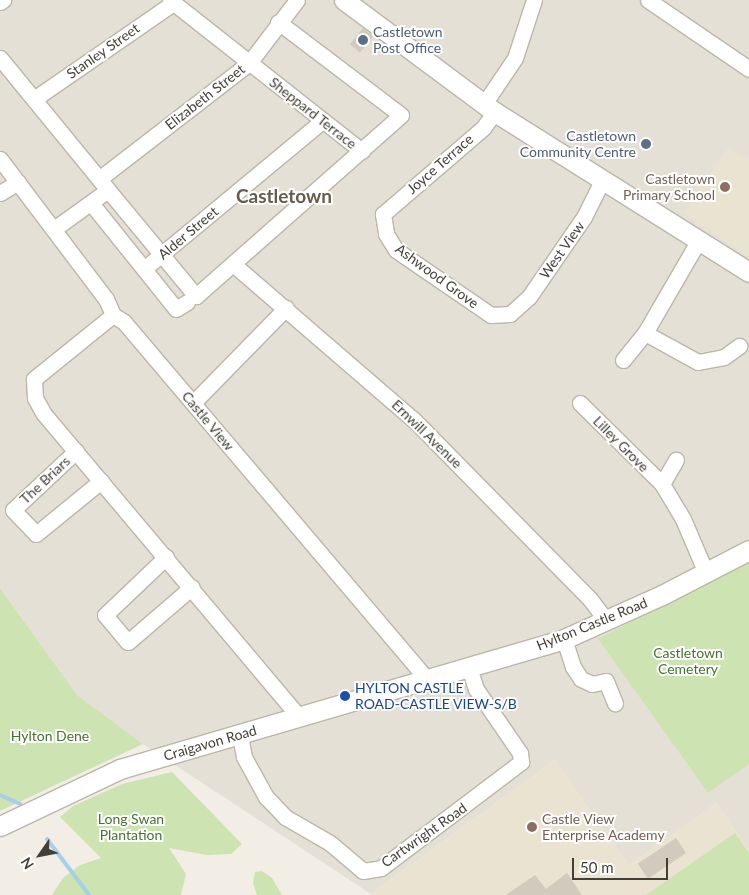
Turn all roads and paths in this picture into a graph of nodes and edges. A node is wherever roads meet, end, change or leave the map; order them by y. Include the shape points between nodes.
1 (297, 0) edge
2 (344, 0) edge
3 (534, 0) edge
4 (648, 0) edge
5 (171, 2) edge
6 (278, 22) junction
7 (0, 58) edge
8 (249, 63) junction
9 (749, 69) edge
10 (34, 99) junction
11 (489, 108) junction
12 (323, 120) junction
13 (362, 151) junction
14 (0, 159) edge
15 (604, 179) junction
16 (18, 182) junction
17 (104, 184) junction
18 (0, 193) edge
19 (95, 208) dead end
20 (383, 214) joint
21 (54, 229) junction
22 (699, 240) junction
23 (161, 255) junction
24 (233, 264) junction
25 (145, 268) junction
26 (749, 272) edge
27 (186, 302) dead end
28 (286, 308) junction
29 (510, 314) joint
30 (113, 315) junction
31 (645, 334) junction
32 (739, 346) dead end
33 (623, 360) dead end
34 (193, 403) junction
35 (580, 403) dead end
36 (76, 451) junction
37 (676, 460) dead end
38 (101, 481) junction
39 (662, 484) junction
40 (749, 550) edge
41 (166, 557) junction
42 (706, 573) junction
43 (192, 587) junction
44 (606, 620) junction
45 (564, 638) junction
46 (469, 667) junction
47 (426, 678) junction
48 (615, 703) dead end
49 (298, 716) junction
50 (240, 736) junction
51 (0, 826) edge

1 - 6 street, Elizabeth Street
2 - 11 street
3 - 11 street, Joyce Terrace via 516,58
4 - 9 street
5 - 8 street, Sheppard Terrace
5 - 10 street, Stanley Street
6 - 8 street, Elizabeth Street
6 - 13 street via 402,115
7 - 10 street
8 - 12 street, Sheppard Terrace
8 - 17 street, Elizabeth Street
10 - 17 street
11 - 15 street
11 - 20 street, Joyce Terrace via 483,128
12 - 13 street, Sheppard Terrace
12 - 23 street, Alder Street
13 - 24 street
14 - 16 street, Castle View
15 - 22 street
15 - 29 street, West View via 584,218 529,297
16 - 18 street
16 - 21 street, Castle View
17 - 21 street, Elizabeth Street
17 - 23 street
19 - 25 street
20 - 29 street, Ashwood Grove via 386,234 396,250 491,315
21 - 30 street, Castle View via 106,299
22 - 26 street
22 - 31 street
23 - 24 street via 196,296
23 - 25 street, Alder Street
24 - 28 street, Ernwill Avenue
25 - 27 street via 176,309
28 - 34 street
28 - 44 street, Ernwill Avenue via 414,420 590,598
30 - 34 street, Castle View via 124,322
30 - 36 street, The Briars via 34,379 34,398
31 - 32 street via 698,362 724,357
31 - 33 street
34 - 47 street, Castle View
35 - 39 street, Lilley Grove
36 - 38 street, The Briars
36 - 38 street, The Briars via 13,510 36,534
37 - 39 street, Lilley Grove
38 - 41 street, The Briars
39 - 42 street, Lilley Grove
40 - 42 street, Hylton Castle Road
41 - 43 street, The Briars
41 - 43 street via 105,616 128,642
42 - 44 street, Hylton Castle Road
43 - 49 street, The Briars
44 - 45 street, Hylton Castle Road
45 - 46 street, Hylton Castle Road
45 - 48 street via 573,668 581,679 592,684 606,681
46 - 47 street, Hylton Castle Road
46 - 50 street, Cartwright Road via 476,689 520,752 522,762 381,868 362,871 330,843 285,817 266,797 244,757
47 - 49 street, Craigavon Road
49 - 50 street, Craigavon Road
50 - 51 street, Craigavon Road via 120,769

